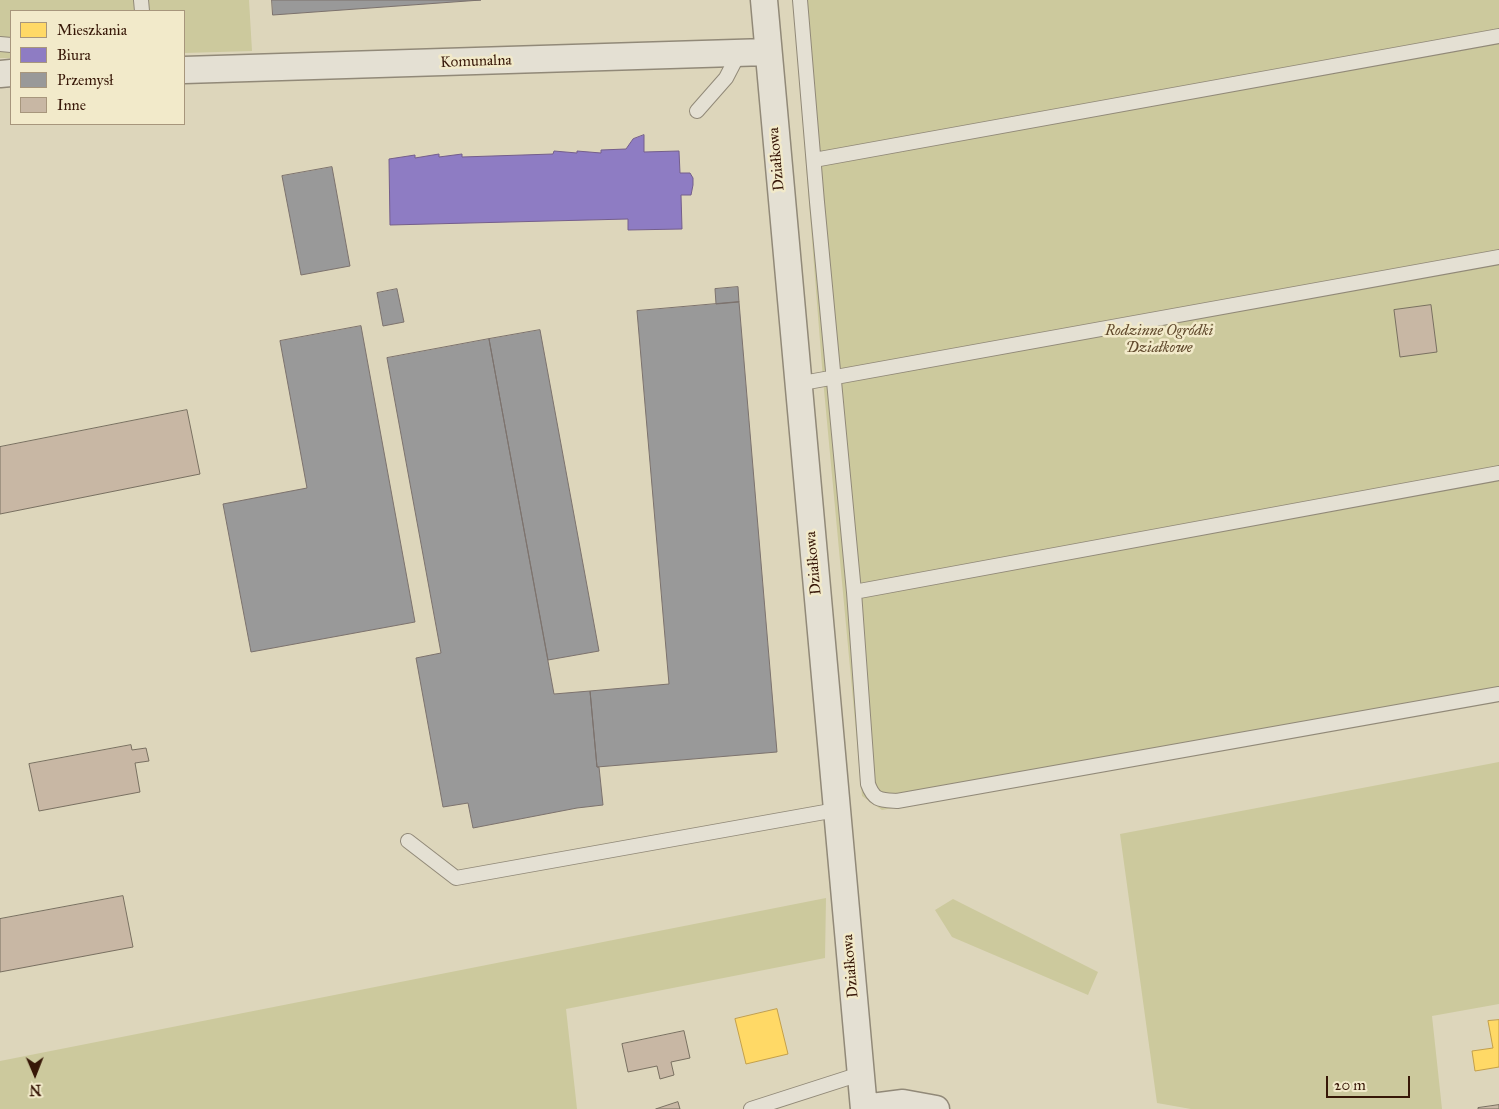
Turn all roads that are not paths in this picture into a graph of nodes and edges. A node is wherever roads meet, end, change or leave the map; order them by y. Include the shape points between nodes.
1 (764, 0) edge
2 (800, 0) edge
3 (1499, 36) edge
4 (768, 52) junction
5 (739, 53) junction
6 (185, 70) edge
7 (697, 111) dead end
8 (814, 160) junction
9 (1499, 257) edge
10 (833, 377) junction
11 (797, 384) junction
12 (1499, 473) edge
13 (854, 592) junction
14 (1499, 694) edge
15 (836, 810) junction
16 (408, 841) dead end
17 (860, 1074) junction
18 (864, 1108) edge
19 (751, 1109) edge
20 (936, 1109) edge

1 - 4 street, Działkowa
2 - 8 lane
3 - 8 lane
4 - 5 street, Komunalna
4 - 11 street, Działkowa
5 - 6 street, Komunalna
5 - 7 lane via 726,78
8 - 10 lane
9 - 10 lane
10 - 11 lane
10 - 13 lane
11 - 15 street, Działkowa
12 - 13 lane
13 - 14 lane via 868,784 872,794 880,800 897,801
15 - 16 lane via 456,878
15 - 17 street, Działkowa
17 - 18 street, Działkowa
17 - 19 lane
18 - 20 street via 903,1103

